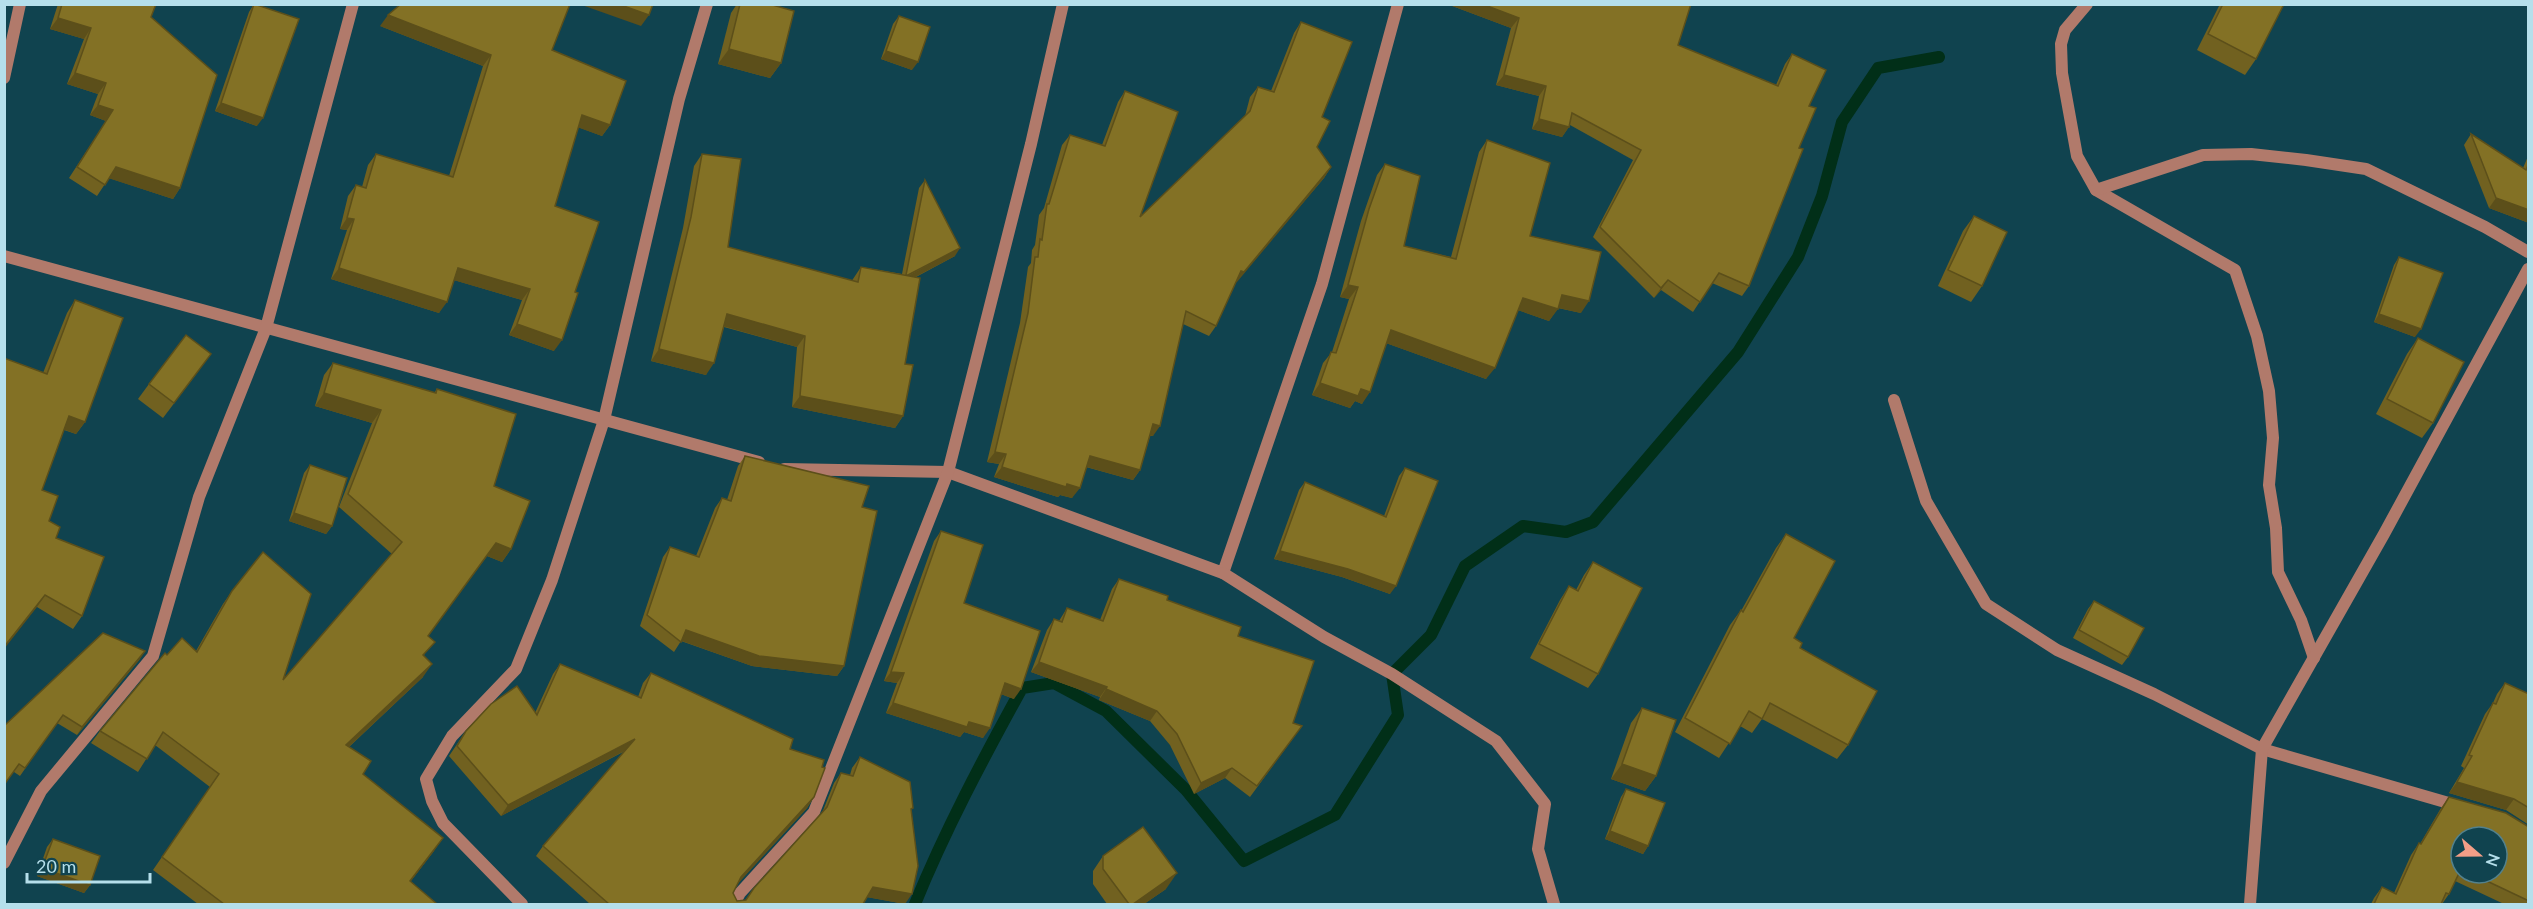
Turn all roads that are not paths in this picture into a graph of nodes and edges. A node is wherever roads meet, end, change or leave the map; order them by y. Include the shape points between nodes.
1 (20, 4) edge
2 (353, 4) edge
3 (707, 4) edge
4 (1064, 4) edge
5 (1398, 4) edge
6 (2087, 4) edge
7 (4, 78) edge
8 (2096, 190) junction
9 (2529, 252) edge
10 (4, 256) edge
11 (2529, 269) edge
12 (266, 328) junction
13 (1894, 400) dead end
14 (604, 420) junction
15 (948, 472) junction
16 (1223, 573) junction
17 (2314, 658) junction
18 (2262, 749) junction
19 (2469, 808) edge
20 (4, 863) edge
21 (522, 904) edge
22 (734, 904) edge
23 (1554, 904) edge
24 (2250, 904) edge

1 - 7 street
2 - 12 street
3 - 14 street via 679,99
4 - 15 street
5 - 16 street via 1322,284
6 - 8 street via 2065,30 2061,44 2062,73 2077,156
8 - 9 street via 2203,155 2251,154 2306,160 2366,170 2486,227
8 - 17 street via 2235,270 2269,391 2273,438 2270,485 2278,572
10 - 12 street
11 - 17 street
12 - 14 street
12 - 20 street via 199,497 153,656 41,791
13 - 18 street via 1926,501 1986,604 2057,650
14 - 15 street via 786,469
14 - 21 street via 552,580 516,669 452,736 426,779 443,823
15 - 16 street
15 - 22 street via 814,812
16 - 23 street via 1496,741 1545,804 1538,849
17 - 18 street
18 - 19 street
18 - 24 street

